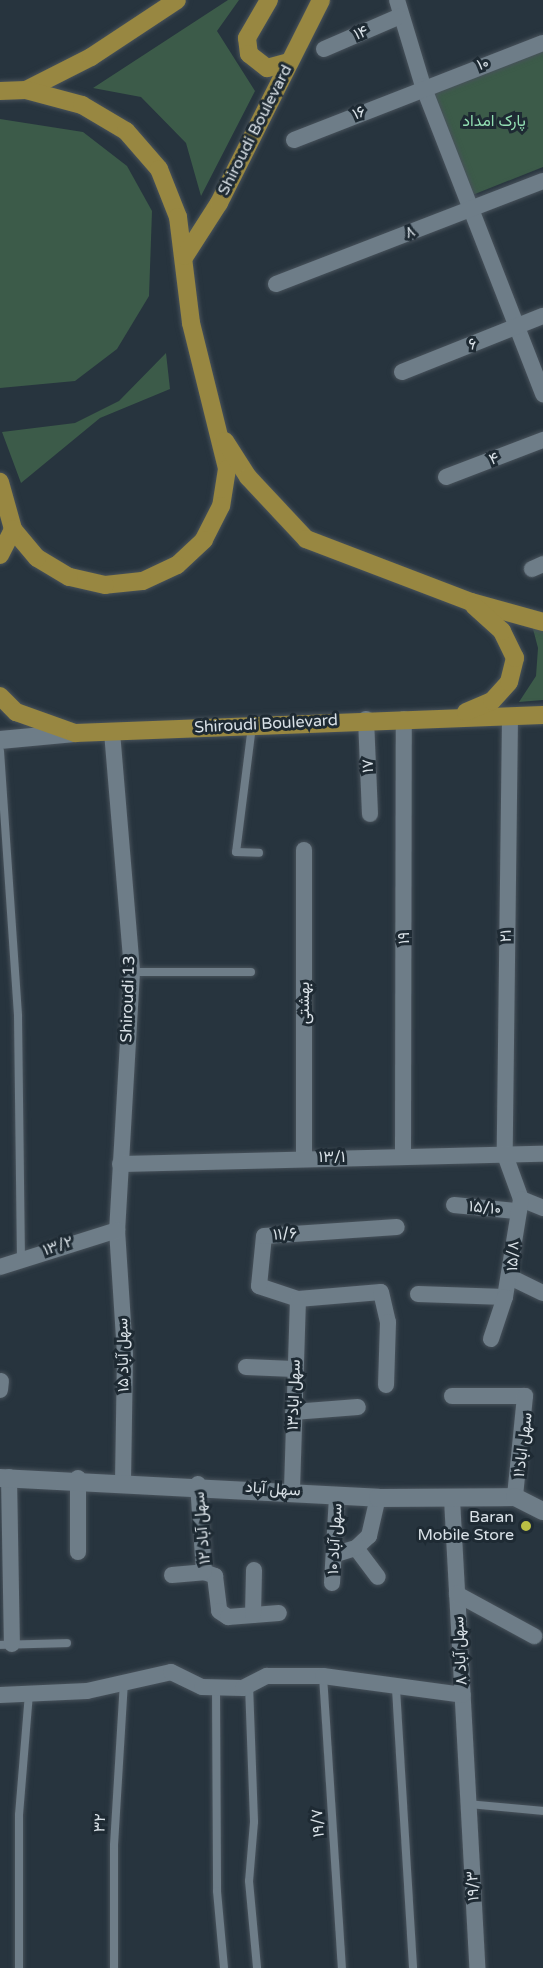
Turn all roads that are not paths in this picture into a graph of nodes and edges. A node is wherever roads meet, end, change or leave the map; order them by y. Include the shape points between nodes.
1 (177, 0) edge
2 (269, 0) edge
3 (321, 0) edge
4 (397, 8) edge
5 (543, 43) edge
6 (324, 49) dead end
7 (289, 62) junction
8 (423, 86) junction
9 (26, 90) junction
10 (0, 91) edge
11 (294, 140) dead end
12 (543, 181) edge
13 (471, 209) junction
14 (184, 256) junction
15 (276, 284) dead end
16 (543, 316) edge
17 (517, 327) junction
18 (402, 372) dead end
19 (543, 394) edge
20 (220, 433) junction
21 (543, 440) edge
22 (446, 477) dead end
23 (0, 483) edge
24 (13, 529) junction
25 (0, 555) edge
26 (471, 602) junction
27 (543, 622) edge
28 (0, 696) edge
29 (458, 714) junction
30 (543, 715) edge
31 (510, 717) junction
32 (366, 719) junction
33 (405, 719) junction
34 (252, 724) junction
35 (112, 732) junction
36 (75, 733) junction
37 (0, 740) edge
38 (0, 751) edge
39 (370, 814) dead end
40 (304, 850) dead end
41 (259, 853) dead end
42 (132, 972) junction
43 (251, 972) dead end
44 (543, 1154) edge
45 (505, 1155) junction
46 (304, 1157) junction
47 (403, 1157) junction
48 (120, 1164) junction
49 (454, 1205) dead end
50 (518, 1205) junction
51 (543, 1208) edge
52 (397, 1227) dead end
53 (117, 1230) junction
54 (21, 1259) junction
55 (0, 1266) edge
56 (512, 1278) junction
57 (543, 1293) edge
58 (418, 1294) dead end
59 (505, 1297) junction
60 (298, 1299) junction
61 (490, 1339) dead end
62 (246, 1367) dead end
63 (294, 1369) junction
64 (386, 1385) dead end
65 (452, 1396) dead end
66 (357, 1407) dead end
67 (293, 1412) junction
68 (5, 1478) edge
69 (78, 1478) junction
70 (123, 1480) junction
71 (198, 1484) junction
72 (292, 1490) junction
73 (337, 1495) junction
74 (378, 1497) junction
75 (515, 1497) junction
76 (452, 1499) junction
77 (543, 1510) edge
78 (356, 1548) junction
79 (5, 1550) edge
80 (78, 1552) dead end
81 (336, 1554) junction
82 (254, 1570) dead end
83 (204, 1572) junction
84 (172, 1575) dead end
85 (378, 1577) dead end
86 (332, 1582) dead end
87 (457, 1594) junction
88 (279, 1612) dead end
89 (253, 1615) junction
90 (534, 1636) dead end
91 (67, 1643) dead end
92 (6, 1644) edge
93 (323, 1676) junction
94 (124, 1681) junction
95 (249, 1685) junction
96 (216, 1687) junction
97 (396, 1689) junction
98 (29, 1694) junction
99 (0, 1695) edge
100 (463, 1695) junction
101 (468, 1804) junction
102 (543, 1811) edge
103 (19, 1968) edge
104 (114, 1968) edge
105 (224, 1968) edge
106 (257, 1968) edge
107 (342, 1968) edge
108 (412, 1968) edge
109 (477, 1968) edge

1 - 9 main road via 91,57
2 - 7 main road via 247,38 249,54 267,68
3 - 7 main road, Shiroudi Boulevard
4 - 6 street, ۱۴
4 - 8 street
5 - 8 street, ۱۰
7 - 14 main road, Shiroudi Boulevard via 219,203
8 - 11 street, ۱۶
8 - 13 street
9 - 10 main road
9 - 14 main road via 82,105 126,130 159,169 178,217
12 - 13 street, ۸
13 - 15 street, ۸
13 - 17 street
14 - 20 main road via 191,322
16 - 17 street, ۶
17 - 18 street, ۶
17 - 19 street
20 - 24 main road via 227,470 221,506 204,540 177,566 151,578 105,585 69,578 37,558
20 - 26 main road via 248,477 306,539
21 - 22 street, ۴
23 - 24 main road
24 - 25 main road
26 - 27 main road
26 - 29 main road via 502,631 515,658 509,682 492,701
28 - 36 main road, Shiroudi Boulevard via 16,712
29 - 31 main road, Shiroudi Boulevard
29 - 33 main road, Shiroudi Boulevard
30 - 31 main road, Shiroudi Boulevard
31 - 45 street, ۲۱
32 - 33 main road, Shiroudi Boulevard
32 - 34 main road, Shiroudi Boulevard
32 - 39 street, ۱۷
33 - 47 street, ۱۹
34 - 35 main road, Shiroudi Boulevard
34 - 41 lane via 236,852
35 - 36 main road, Shiroudi Boulevard
35 - 42 street, Shiroudi 13
36 - 37 street
38 - 54 lane via 18,1016
40 - 46 street, بهشتی
42 - 43 lane
42 - 48 street, Shiroudi 13
44 - 45 street, ۱۳/۱
45 - 47 street, ۱۳/۱
45 - 50 street
46 - 47 street, ۱۳/۱
46 - 48 street, ۱۳/۱
48 - 53 street, Shiroudi 13
49 - 50 street, ۱۵/۱۰
50 - 51 street, ۱۵/۱۰
50 - 56 street, ۱۵/۸
52 - 60 street, ۱۱/۶ via 264,1236 259,1286
53 - 54 street, ۱۳/۲
53 - 70 street, سهل آباد ۱۵ via 125,1355
54 - 55 street, ۱۳/۲
56 - 57 street
56 - 59 street, ۱۵/۸
58 - 59 street
59 - 61 street, ۱۵/۸
60 - 63 street, سهل اباد۱۳
60 - 64 street via 381,1292 388,1322
62 - 63 street
63 - 67 street, سهل اباد۱۳
65 - 75 street, سهل اباد۱۱ via 525,1396
66 - 67 street
67 - 72 street, سهل اباد۱۳
68 - 69 street, سهل آباد
68 - 79 street
69 - 70 street, سهل آباد
69 - 80 street
70 - 71 street, سهل آباد
71 - 72 street, سهل آباد
71 - 83 street, سهل آباد ۱۲
72 - 73 street, سهل آباد
73 - 74 street, سهل آباد
73 - 81 street, سهل آباد ۱۰
74 - 76 street, سهل آباد
74 - 78 street via 369,1536
75 - 76 street, سهل آباد
75 - 77 street, سهل آباد
76 - 87 street, سهل آباد ۸
78 - 81 street
78 - 85 street
79 - 92 street
81 - 86 street, سهل آباد ۱۰
82 - 89 street
83 - 84 street
83 - 89 street, سهل آباد ۱۲ via 215,1576 222,1615
87 - 90 street
87 - 100 street, سهل آباد ۸
88 - 89 street, سهل آباد ۱۲
91 - 92 lane
93 - 95 street via 267,1676
93 - 97 street
93 - 107 lane, ۱۹/۷
94 - 96 street via 171,1672 202,1687
94 - 98 street via 87,1691
94 - 104 lane, ۳۲ via 114,1845
95 - 96 street
95 - 106 lane via 254,1822 249,1881
96 - 105 lane via 217,1891
97 - 100 street
97 - 108 lane
98 - 99 street
98 - 103 lane via 19,1815
100 - 101 street, سهل آباد ۸
101 - 102 lane
101 - 109 street, ۱۹/۳

